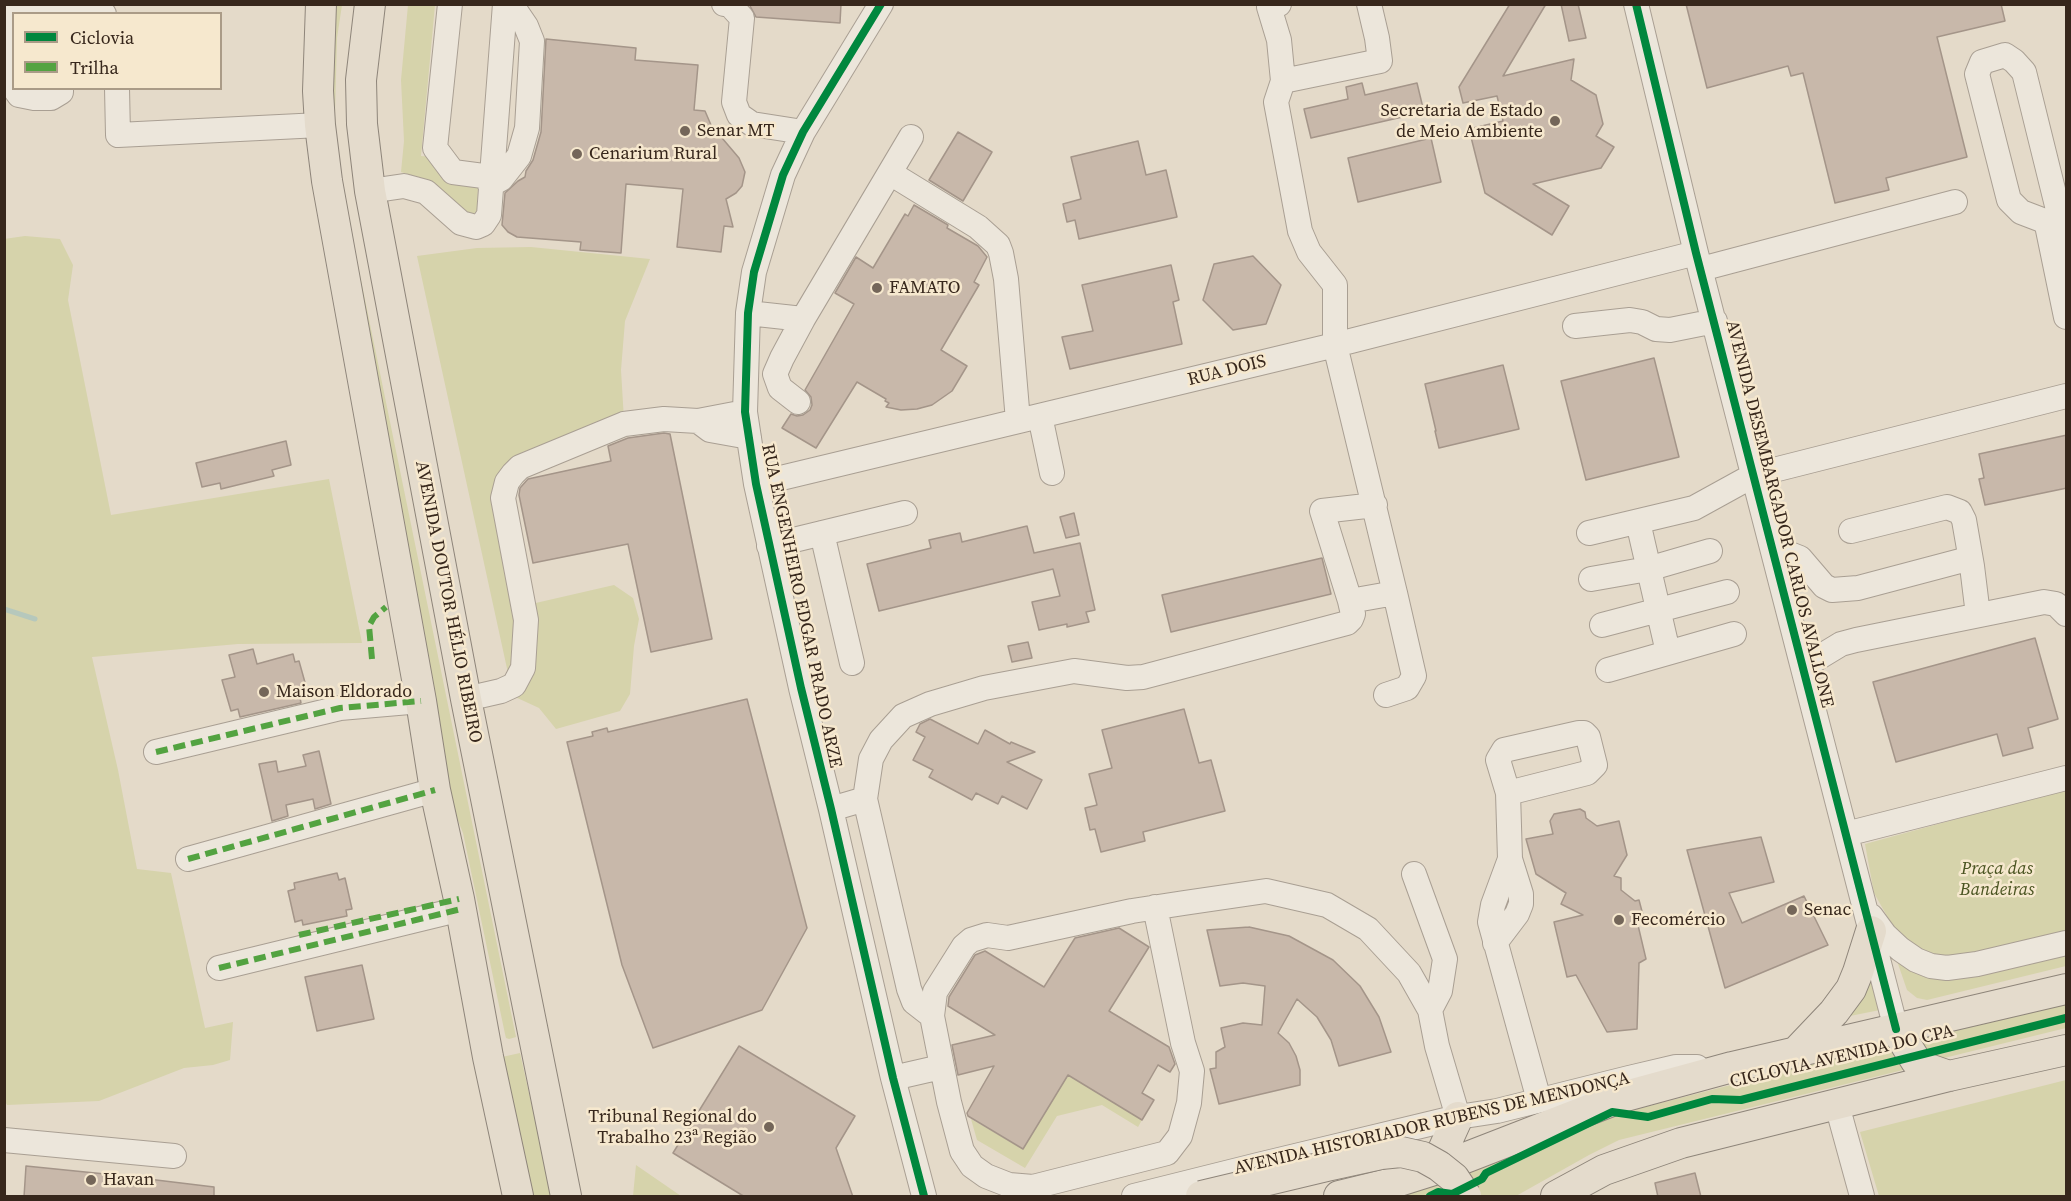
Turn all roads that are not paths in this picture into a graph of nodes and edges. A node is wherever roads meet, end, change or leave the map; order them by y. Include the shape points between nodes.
1 (16, 4) edge
2 (32, 4) edge
3 (321, 4) edge
4 (370, 4) edge
5 (450, 4) edge
6 (505, 4) edge
7 (511, 4) edge
8 (724, 4) edge
9 (881, 4) edge
10 (1279, 4) edge
11 (1369, 4) edge
12 (1636, 4) edge
13 (66, 10) edge
14 (85, 12) edge
15 (12, 50) edge
16 (1283, 81) junction
17 (15, 90) edge
18 (61, 90) edge
19 (117, 90) edge
20 (320, 125) junction
21 (803, 132) junction
22 (911, 137) dead end
23 (890, 173) junction
24 (490, 181) junction
25 (370, 191) junction
26 (1955, 202) dead end
27 (2067, 242) edge
28 (1699, 261) junction
29 (748, 313) junction
30 (2067, 317) edge
31 (803, 319) junction
32 (1715, 321) junction
33 (1575, 326) dead end
34 (1335, 345) junction
35 (2067, 396) edge
36 (798, 402) dead end
37 (745, 412) junction
38 (1029, 418) junction
39 (698, 422) junction
40 (749, 437) junction
41 (1052, 473) dead end
42 (1754, 475) junction
43 (756, 484) junction
44 (1375, 505) junction
45 (905, 513) dead end
46 (1638, 522) junction
47 (1851, 531) dead end
48 (822, 533) junction
49 (1589, 533) dead end
50 (770, 546) junction
51 (1772, 547) junction
52 (1710, 551) dead end
53 (1972, 566) junction
54 (1648, 569) junction
55 (1591, 579) dead end
56 (1395, 592) junction
57 (1727, 592) dead end
58 (1350, 601) junction
59 (1658, 612) junction
60 (2067, 614) edge
61 (1978, 615) junction
62 (1602, 625) dead end
63 (1734, 634) dead end
64 (1668, 652) junction
65 (852, 663) dead end
66 (1803, 667) junction
67 (1608, 670) dead end
68 (1386, 695) dead end
69 (466, 699) junction
70 (421, 701) junction
71 (156, 752) dead end
72 (2067, 778) edge
73 (435, 790) junction
74 (1508, 793) dead end
75 (865, 799) junction
76 (831, 809) junction
77 (1846, 834) junction
78 (188, 859) dead end
79 (1414, 874) dead end
80 (460, 904) junction
81 (1155, 907) junction
82 (1868, 919) junction
83 (298, 935) dead end
84 (2067, 943) edge
85 (219, 968) dead end
86 (2067, 988) edge
87 (1430, 1010) junction
88 (932, 1016) junction
89 (1896, 1029) junction
90 (534, 1044) junction
91 (2067, 1050) edge
92 (1795, 1053) junction
93 (488, 1056) junction
94 (941, 1066) junction
95 (1732, 1067) junction
96 (1949, 1076) junction
97 (893, 1078) junction
98 (1539, 1100) junction
99 (1837, 1105) junction
100 (1458, 1117) junction
101 (4, 1140) edge
102 (174, 1156) dead end
103 (1434, 1170) junction
104 (518, 1197) edge
105 (566, 1197) edge
106 (924, 1197) edge
107 (1134, 1197) edge
108 (1202, 1197) edge
109 (1339, 1197) edge
110 (1466, 1197) edge
111 (1556, 1197) edge
112 (1862, 1197) edge

1 - 15 street via 9,12 6,32
2 - 13 street
3 - 20 main road
4 - 25 main road, AVENIDA DOUTOR HÉLIO RIBEIRO via 361,80
5 - 24 street via 435,148 453,172
6 - 24 street
7 - 24 street via 532,41 527,128 519,156 501,178
8 - 21 street via 742,18 734,102 739,116 752,124
9 - 21 street, RUA ENGENHEIRO EDGAR PRADO ARZE
10 - 16 street via 1269,7
11 - 16 street via 1380,61
12 - 28 street, AVENIDA DESEMBARGADOR CARLOS AVALLONE
13 - 14 street
16 - 34 street via 1276,102 1300,231 1309,252 1335,285
17 - 18 street via 19,95 33,98 51,98
19 - 20 street via 118,135
20 - 70 main road
21 - 29 street, RUA ENGENHEIRO EDGAR PRADO ARZE via 768,220
22 - 23 street
23 - 31 street
23 - 38 street via 978,227 998,245
24 - 25 street via 489,215 476,227 461,223 426,192 404,186
25 - 69 main road, AVENIDA DOUTOR HÉLIO RIBEIRO
26 - 28 street, RUA DOIS
27 - 30 street via 2024,72 2005,56 1982,62 1977,74 2009,200 2021,212 2047,225
28 - 32 street, AVENIDA DESEMBARGADOR CARLOS AVALLONE
28 - 34 street, RUA DOIS
29 - 31 street
29 - 37 street, RUA ENGENHEIRO EDGAR PRADO ARZE
31 - 36 street via 775,374 780,388
32 - 33 street via 1670,330 1630,320
32 - 42 street, AVENIDA DESEMBARGADOR CARLOS AVALLONE
34 - 38 street, RUA DOIS
34 - 44 street
35 - 42 street
37 - 39 street
37 - 40 street, RUA ENGENHEIRO EDGAR PRADO ARZE
38 - 41 street
38 - 43 street, RUA DOIS
39 - 40 street via 710,430
39 - 69 street via 664,419 624,424 520,467 513,474 503,498 526,620 523,668 514,685
40 - 43 street, RUA ENGENHEIRO EDGAR PRADO ARZE
42 - 46 street via 1694,508
42 - 51 street, AVENIDA DESEMBARGADOR CARLOS AVALLONE
43 - 50 street, RUA ENGENHEIRO EDGAR PRADO ARZE
44 - 56 street
44 - 58 street via 1322,511
45 - 48 street
46 - 49 street
46 - 54 street
47 - 53 street via 1947,507 1960,512 1964,520
48 - 50 street
48 - 65 street
50 - 76 street, RUA ENGENHEIRO EDGAR PRADO ARZE
51 - 53 street via 1800,558 1832,590 1858,588 1960,561
51 - 66 street, AVENIDA DESEMBARGADOR CARLOS AVALLONE
52 - 54 street
53 - 61 street
54 - 55 street
54 - 59 street
56 - 58 street
56 - 68 street via 1414,676 1407,688
57 - 59 street
58 - 75 street via 1353,614 1347,623 1143,677 1074,671 984,688 930,704 903,716 881,740 871,759
59 - 62 street
59 - 64 street
60 - 61 street via 2056,604 2044,602
61 - 66 street via 1841,644
63 - 64 street
64 - 67 street
66 - 77 street, AVENIDA DESEMBARGADOR CARLOS AVALLONE
69 - 90 main road, AVENIDA DOUTOR HÉLIO RIBEIRO
70 - 71 street via 340,708
70 - 73 main road
72 - 77 street
73 - 78 street
73 - 80 main road
74 - 98 street via 1510,859 1521,904 1495,943
75 - 76 street
75 - 88 street via 909,989 914,1002
76 - 97 street, RUA ENGENHEIRO EDGAR PRADO ARZE
77 - 82 street, AVENIDA DESEMBARGADOR CARLOS AVALLONE
79 - 87 street via 1445,959 1440,991
80 - 83 street
80 - 85 street
80 - 93 main road
81 - 87 street via 1266,891 1327,905 1368,929 1409,973
81 - 88 street via 1008,938 987,936 971,940 935,992
81 - 94 street via 1192,1071 1180,1136 1167,1153 1033,1187 1009,1185 972,1166 962,1151
82 - 84 street via 1916,960 1947,968
82 - 89 street, AVENIDA DESEMBARGADOR CARLOS AVALLONE
82 - 92 main road via 1851,989
86 - 89 main road, AVENIDA HISTORIADOR RUBENS DE MENDONÇA
87 - 100 street
88 - 94 street
89 - 92 main road, AVENIDA HISTORIADOR RUBENS DE MENDONÇA
89 - 96 main road via 1916,1061
90 - 93 main road
90 - 105 main road, AVENIDA DOUTOR HÉLIO RIBEIRO
91 - 96 main road
92 - 95 main road, AVENIDA HISTORIADOR RUBENS DE MENDONÇA
93 - 104 main road
94 - 97 street
95 - 98 street, AVENIDA HISTORIADOR RUBENS DE MENDONÇA via 1676,1067
95 - 103 main road, AVENIDA HISTORIADOR RUBENS DE MENDONÇA via 1613,1100
96 - 99 main road
97 - 106 street, RUA ENGENHEIRO EDGAR PRADO ARZE
98 - 100 street, AVENIDA HISTORIADOR RUBENS DE MENDONÇA
99 - 111 main road via 1681,1143 1604,1170
99 - 112 street
100 - 103 main road
100 - 107 street, AVENIDA HISTORIADOR RUBENS DE MENDONÇA
101 - 102 street
103 - 109 main road, AVENIDA HISTORIADOR RUBENS DE MENDONÇA
108 - 110 main road, bridge via 1401,1152 1439,1166 1454,1178

